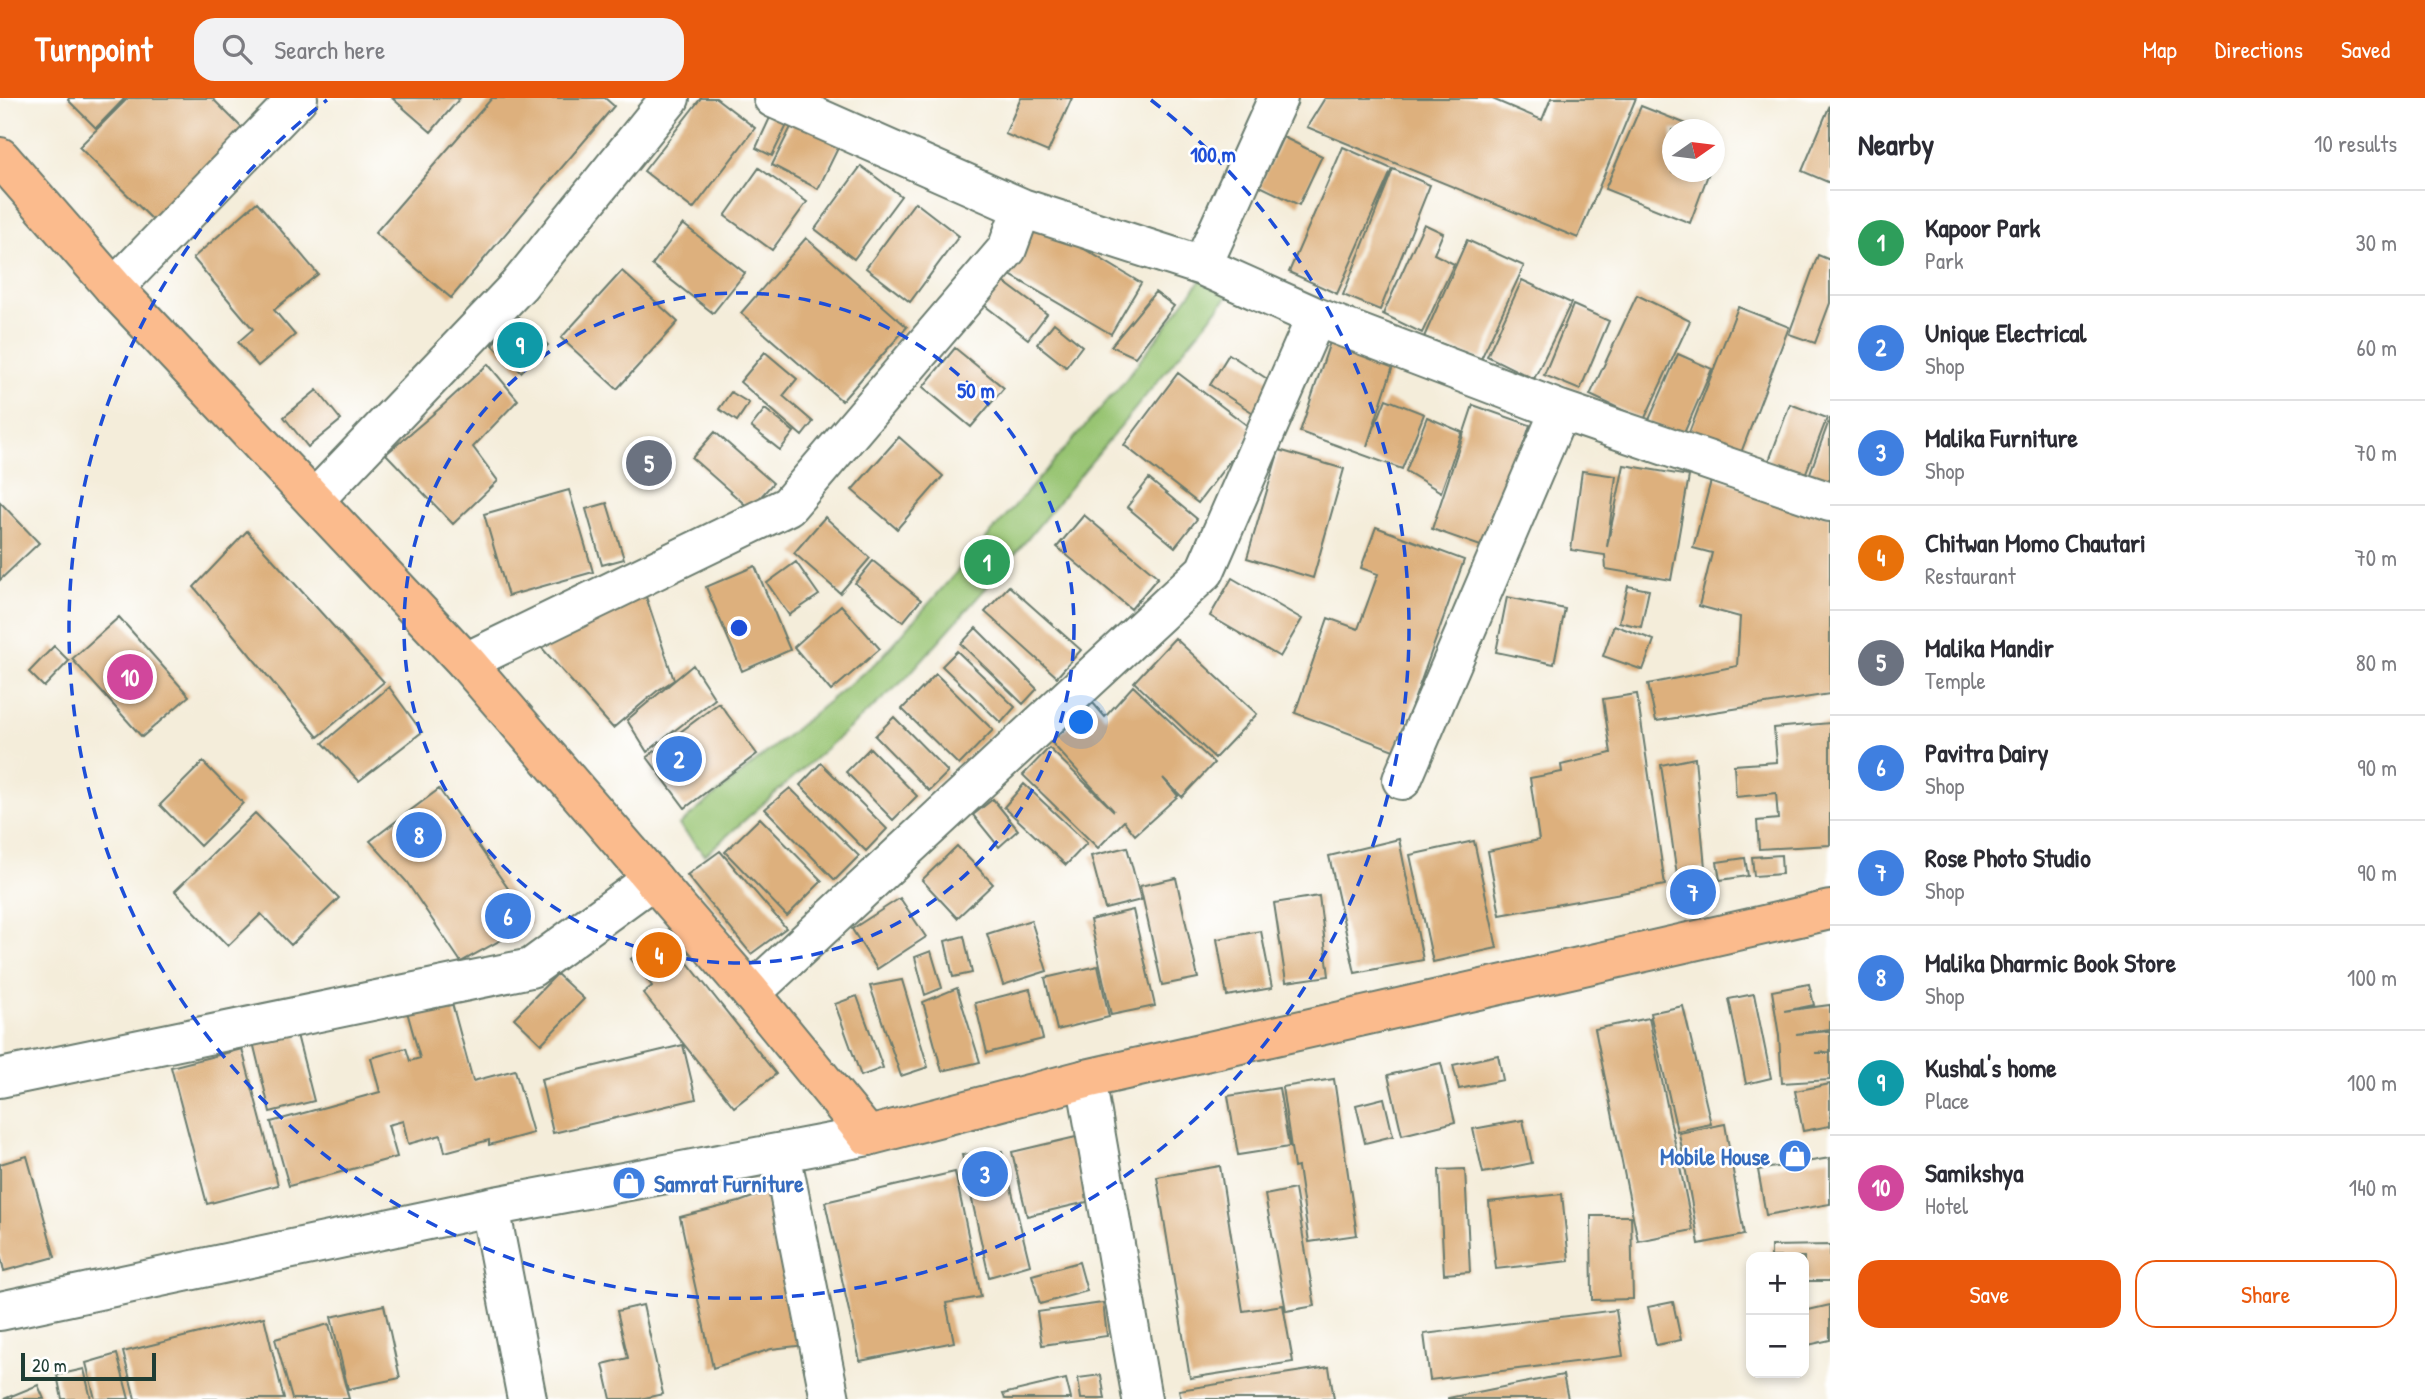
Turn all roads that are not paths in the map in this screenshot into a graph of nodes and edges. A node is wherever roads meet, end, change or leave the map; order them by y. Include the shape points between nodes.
1 (670, 98) edge
2 (773, 98) edge
3 (1278, 98) edge
4 (281, 104) edge
5 (0, 158) edge
6 (1023, 208) junction
7 (1202, 267) junction
8 (114, 288) junction
9 (1316, 317) junction
10 (1560, 410) junction
11 (314, 500) junction
12 (1830, 502) edge
13 (466, 662) junction
14 (1402, 780) dead end
15 (653, 879) junction
16 (1830, 910) edge
17 (751, 993) junction
18 (0, 1077) edge
19 (1086, 1079) junction
20 (868, 1136) junction
21 (781, 1153) junction
22 (490, 1207) junction
23 (0, 1311) edge
24 (527, 1399) edge
25 (831, 1399) edge
26 (1142, 1399) edge

1 - 11 street via 519,285
2 - 6 street
3 - 7 street
4 - 8 street
5 - 8 main road
6 - 7 street
6 - 13 street via 1007,249 788,506
7 - 9 street
8 - 11 main road
9 - 10 street
9 - 17 street via 1205,570
10 - 12 street
10 - 14 street
11 - 13 main road
13 - 15 main road
15 - 17 main road
15 - 18 street via 530,968
16 - 19 main road
17 - 20 main road
19 - 20 main road
19 - 26 street
20 - 21 street
21 - 22 street
21 - 25 street
22 - 23 street
22 - 24 street

